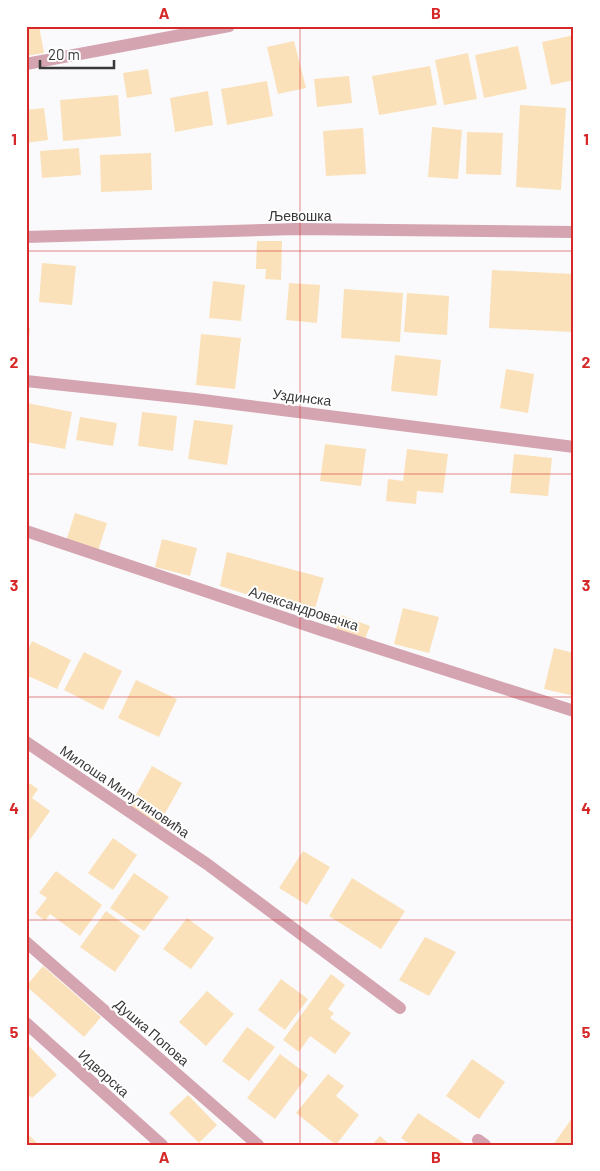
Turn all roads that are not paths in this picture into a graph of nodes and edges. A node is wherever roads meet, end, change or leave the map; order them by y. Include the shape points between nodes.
1 (229, 26) edge
2 (26, 64) edge
3 (574, 232) edge
4 (26, 237) edge
5 (26, 382) edge
6 (574, 446) edge
7 (26, 531) edge
8 (574, 711) edge
9 (26, 742) edge
10 (26, 942) edge
11 (400, 1008) dead end
12 (26, 1023) edge
13 (162, 1145) edge
14 (258, 1145) edge

1 - 2 street
3 - 4 street, Љевошка via 296,229
5 - 6 street, Уздинска via 204,400
7 - 8 street, Александровачка
9 - 11 street, Милоша Милутиновића via 207,864
10 - 14 street, Душка Попова
12 - 13 street, Идворска

